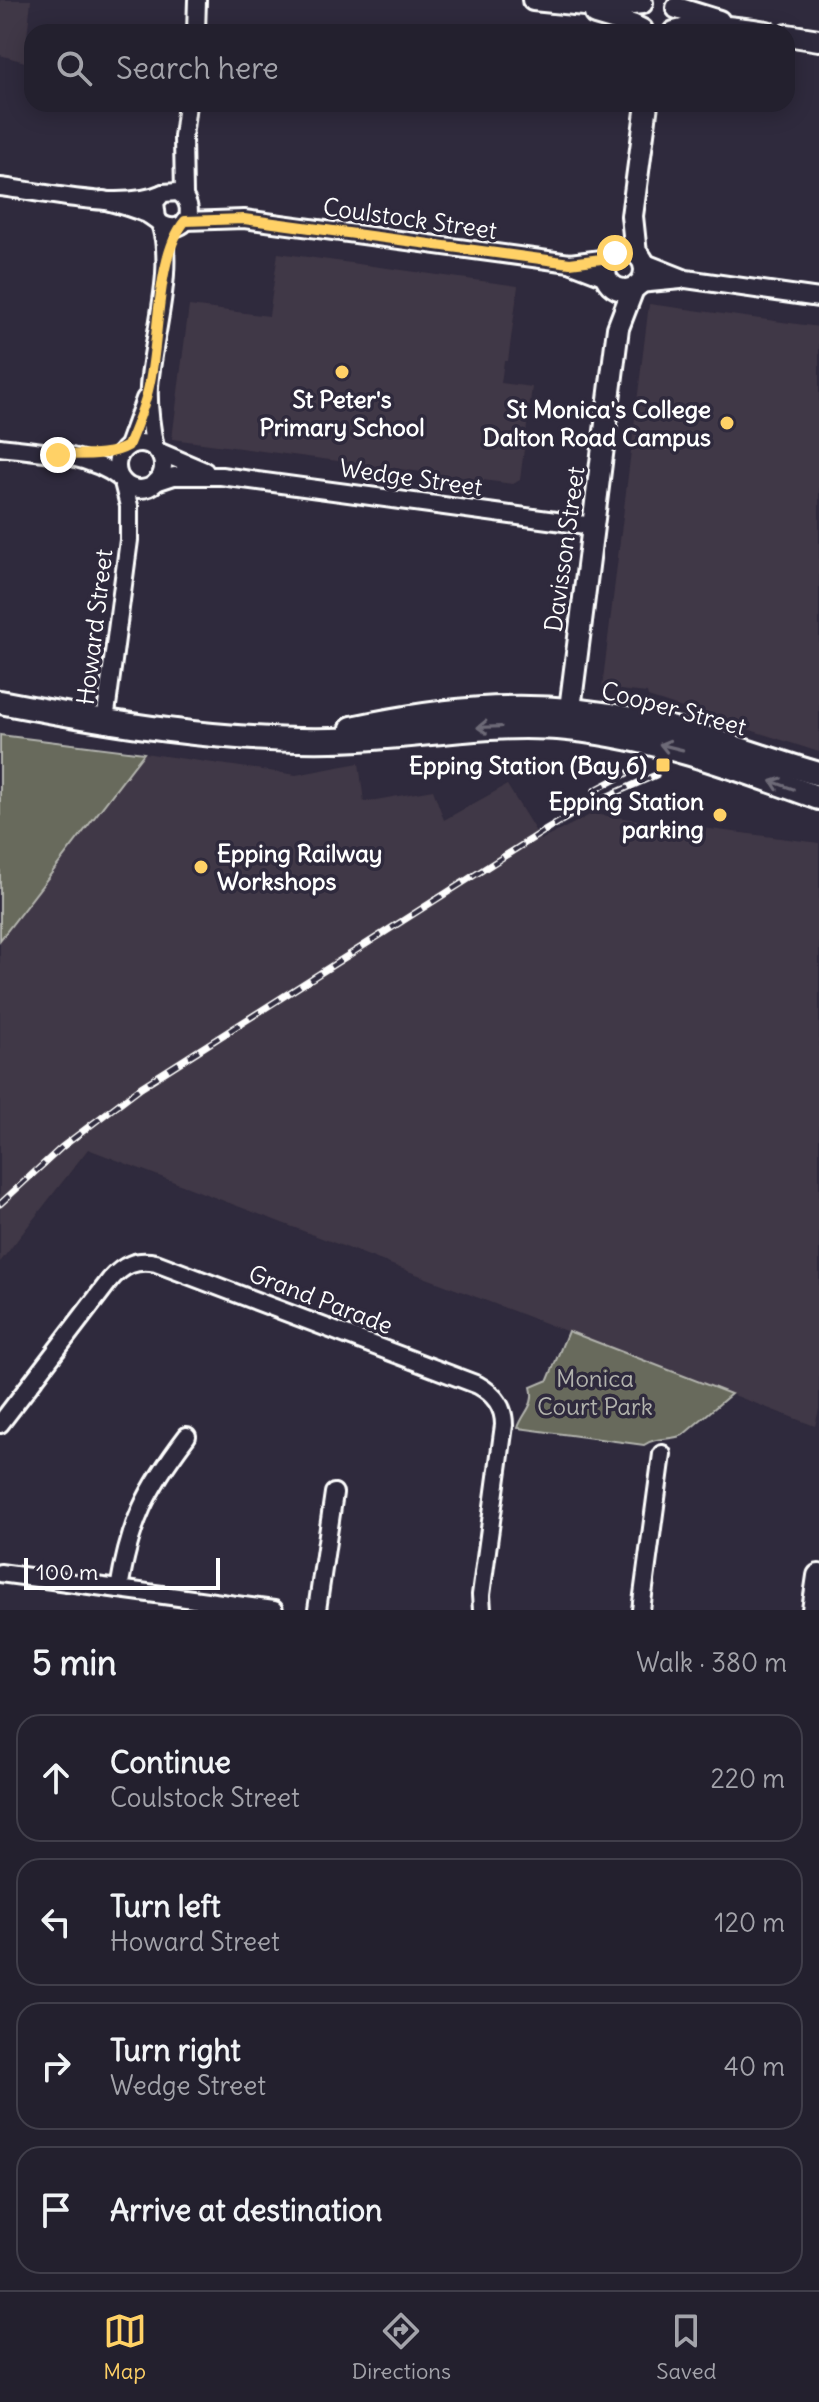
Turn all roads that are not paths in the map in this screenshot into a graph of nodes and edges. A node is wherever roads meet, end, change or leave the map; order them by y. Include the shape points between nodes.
1 (197, 0) edge
2 (207, 0) edge
3 (533, 0) edge
4 (645, 1) edge
5 (674, 3) edge
6 (561, 4) junction
7 (197, 24) edge
8 (199, 24) edge
9 (629, 24) edge
10 (639, 24) edge
11 (677, 24) edge
12 (727, 24) edge
13 (795, 36) edge
14 (819, 40) edge
15 (186, 112) edge
16 (646, 112) edge
17 (183, 137) junction
18 (0, 187) edge
19 (165, 192) junction
20 (185, 197) junction
21 (103, 200) junction
22 (244, 219) junction
23 (158, 220) junction
24 (184, 222) junction
25 (625, 270) junction
26 (164, 278) junction
27 (819, 298) edge
28 (149, 386) junction
29 (0, 447) edge
30 (126, 448) junction
31 (156, 450) junction
32 (58, 455) junction
33 (221, 476) junction
34 (121, 480) junction
35 (154, 484) junction
36 (593, 526) junction
37 (129, 540) junction
38 (0, 702) edge
39 (0, 710) edge
40 (68, 715) junction
41 (568, 719) junction
42 (105, 721) junction
43 (819, 774) edge
44 (819, 798) edge
45 (0, 1424) edge
46 (187, 1436) dead end
47 (662, 1454) dead end
48 (334, 1493) dead end
49 (0, 1573) edge
50 (819, 1576) edge
51 (119, 1589) junction
52 (480, 1605) edge
53 (274, 1610) edge
54 (317, 1610) edge
55 (641, 1610) edge
56 (814, 1610) edge

1 - 7 street
2 - 8 street
3 - 6 street
4 - 6 street via 619,8
4 - 10 street
5 - 11 street
5 - 12 street
6 - 9 street
13 - 14 street
15 - 17 street
16 - 25 street, Davisson Street
17 - 19 street
17 - 20 street
18 - 21 street
19 - 20 street
19 - 21 street via 136,200
19 - 23 street via 155,202
20 - 22 street, Coulstock Street
20 - 24 street via 190,210
21 - 23 street
22 - 24 street, Coulstock Street
22 - 25 street, Coulstock Street
23 - 24 street via 168,226
23 - 26 street via 165,245
24 - 26 street
25 - 27 street, Coulstock Street
25 - 36 street, Davisson Street
26 - 28 street
28 - 30 street
28 - 31 street
29 - 32 street
30 - 31 street via 142,443
30 - 32 street
30 - 34 street via 117,463
31 - 33 street, Wedge Street
31 - 35 street via 163,470
32 - 34 street via 95,464
33 - 35 street, Wedge Street via 174,476
33 - 36 street, Wedge Street
34 - 35 street via 136,489
34 - 37 street, Howard Street via 129,506
35 - 37 street, Howard Street
36 - 41 street, Davisson Street
37 - 42 street, Howard Street
38 - 40 main road, Cooper Street
39 - 40 main road, Cooper Street
40 - 42 main road, Cooper Street
41 - 42 main road, Cooper Street via 361,739 276,740
41 - 43 main road, Cooper Street via 672,729
44 -> 41 main road, Cooper Street via 679,749
45 - 52 street, Grand Parade via 119,1270 134,1262 156,1263 493,1395 504,1425
46 - 51 street via 139,1510
47 - 55 street
48 - 54 street
49 - 51 street
50 - 56 main road
51 - 53 street

